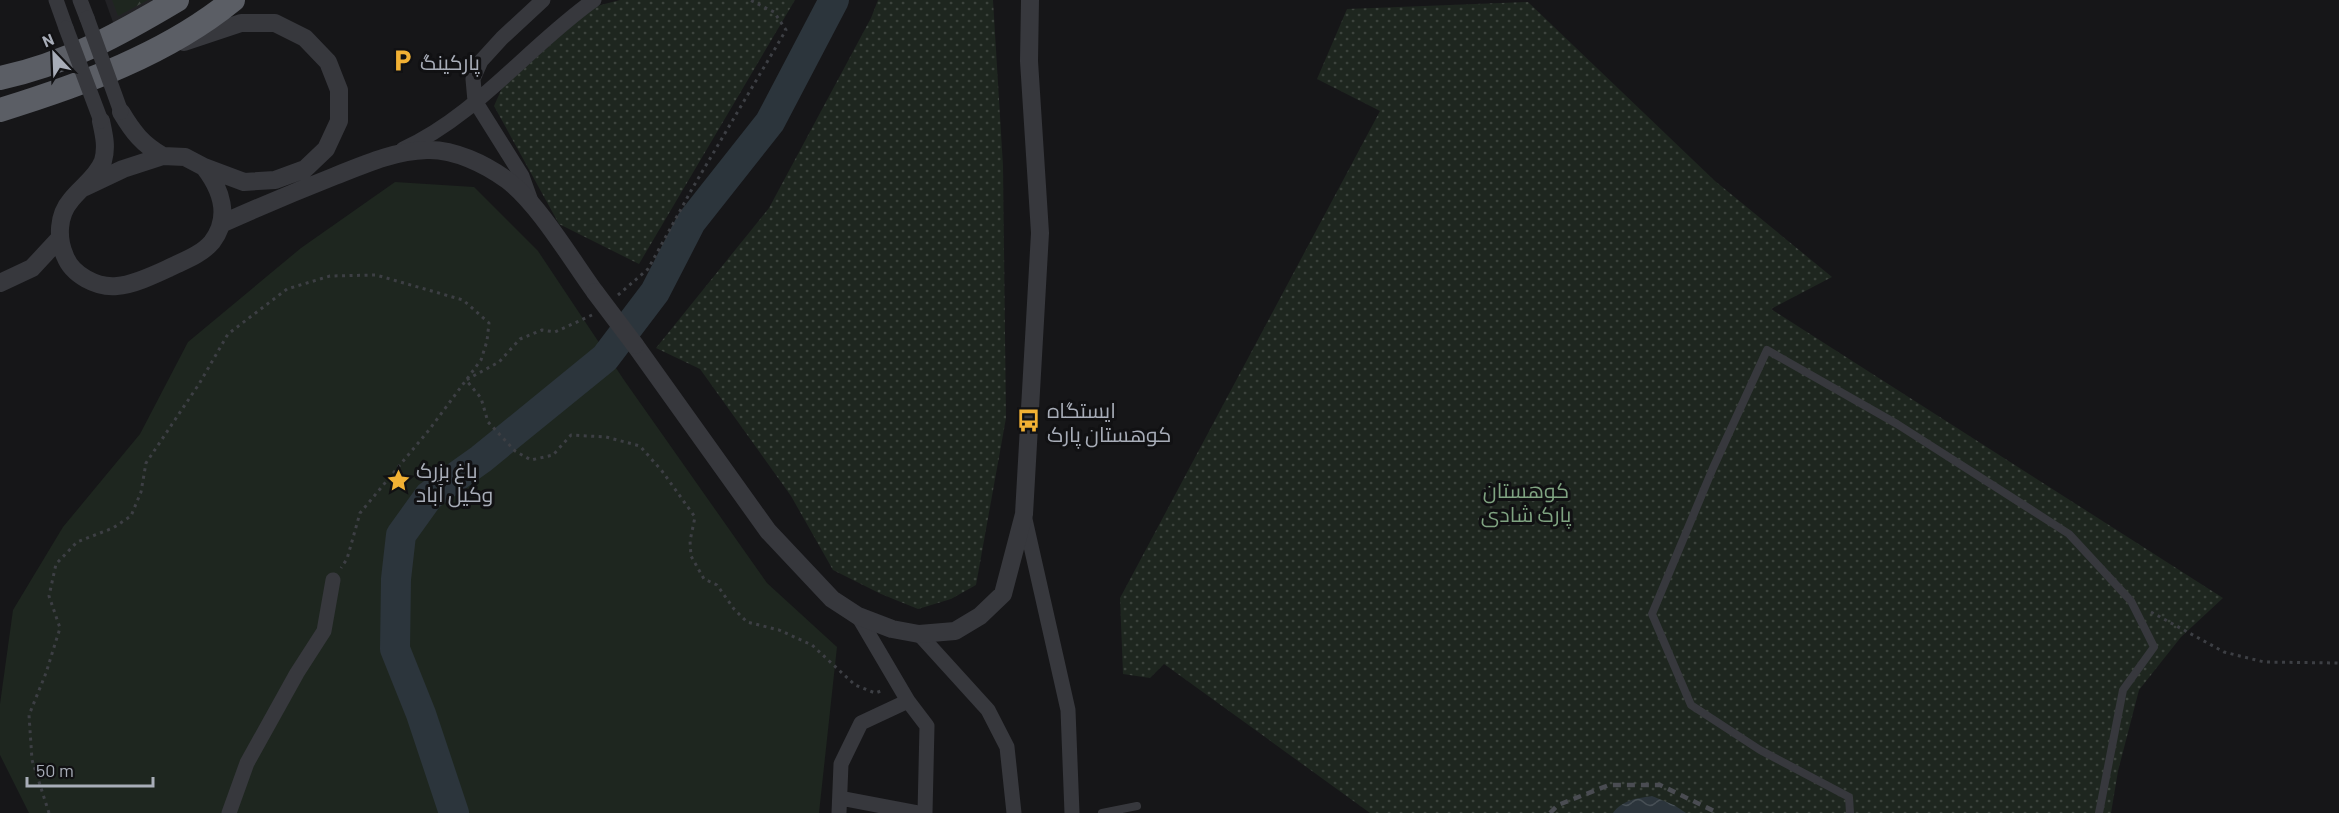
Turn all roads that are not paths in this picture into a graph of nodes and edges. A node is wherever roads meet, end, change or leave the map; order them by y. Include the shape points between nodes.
1 (56, 0) edge
2 (80, 0) edge
3 (177, 0) edge
4 (233, 0) edge
5 (543, 0) edge
6 (594, 0) edge
7 (1030, 0) edge
8 (151, 53) junction
9 (0, 78) edge
10 (476, 101) junction
11 (0, 110) edge
12 (121, 112) joint
13 (101, 121) joint
14 (395, 153) junction
15 (163, 156) junction
16 (204, 167) junction
17 (86, 187) junction
18 (532, 205) junction
19 (221, 224) junction
20 (59, 239) junction
21 (0, 283) edge
22 (1024, 514) junction
23 (333, 580) road end
24 (858, 616) junction
25 (919, 634) junction
26 (908, 700) junction
27 (840, 805) edge
28 (1137, 806) dead end
29 (229, 813) edge
30 (919, 813) edge
31 (925, 813) edge
32 (1014, 813) edge
33 (1072, 813) edge
34 (1102, 813) edge
35 (1850, 813) edge
36 (2099, 813) edge

1 - 13 street, bridge
2 - 12 street, bridge
3 - 9 highway via 116,37 64,59
4 - 8 highway
5 - 10 street via 481,61 473,79
6 - 10 street
7 - 22 street via 1029,61 1040,233
8 - 11 highway via 59,92
8 - 16 street via 241,23 275,23 305,38 328,62 339,90 339,121 326,149 305,169 275,180 244,182
10 - 14 street via 423,140
10 - 18 street via 522,177
12 - 15 street via 135,134
13 - 17 street via 106,145 102,164
14 - 18 street via 429,150 457,154 508,181
14 - 19 street
15 - 16 street via 185,157
15 - 17 street
16 - 19 street via 217,183 223,203
17 - 20 street via 65,209
18 - 24 street, bridge via 768,531 832,599
19 - 20 street via 212,243 195,256 157,274 117,286 97,284 79,274 66,259
20 - 21 street via 32,268
22 - 25 street via 1003,594 980,616 955,631
22 - 33 street via 1068,710
23 - 29 street via 324,631 248,763
24 - 25 street
24 - 26 street
25 - 32 street via 988,710 1008,747
26 - 27 street via 861,723 841,764
26 - 31 street via 927,726
27 - 30 street
28 - 34 lane
35 - 36 lane via 1849,797 1760,750 1691,705 1652,614 1767,350 1897,424 2069,534 2131,601 2154,647 2123,690

